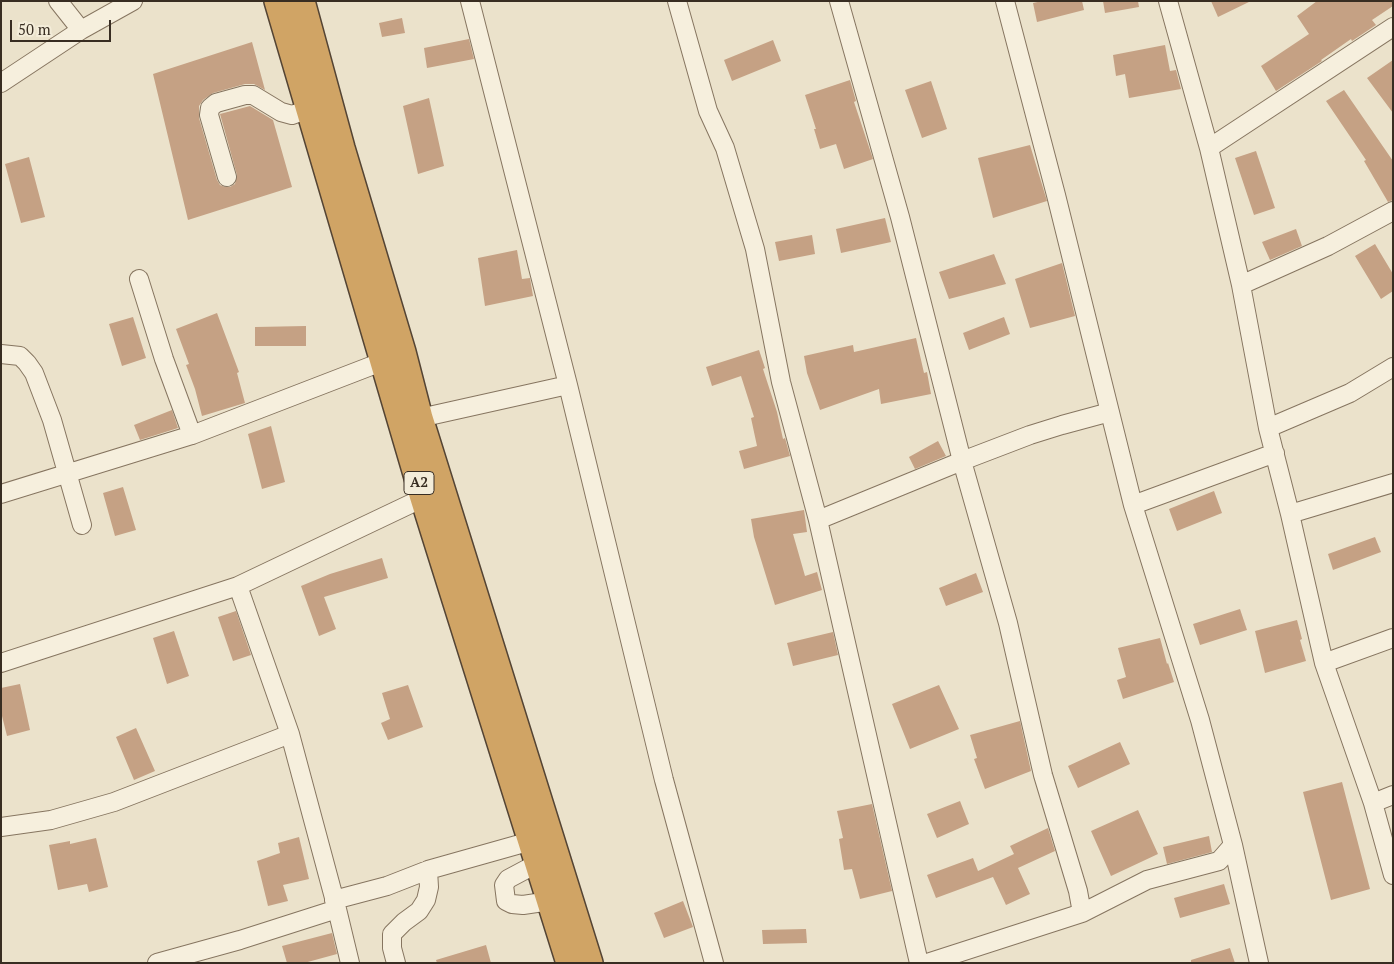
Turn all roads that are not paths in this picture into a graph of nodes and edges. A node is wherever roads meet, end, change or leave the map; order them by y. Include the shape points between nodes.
1 (58, 1) edge
2 (133, 1) edge
3 (277, 1) edge
4 (302, 1) edge
5 (470, 1) edge
6 (677, 1) edge
7 (840, 1) edge
8 (1005, 1) edge
9 (1168, 1) edge
10 (1393, 27) edge
11 (81, 30) junction
12 (1, 83) edge
13 (309, 109) junction
14 (1209, 148) junction
15 (227, 177) dead end
16 (1393, 211) edge
17 (139, 279) dead end
18 (1241, 285) junction
19 (1, 354) edge
20 (384, 361) junction
21 (1393, 367) edge
22 (568, 385) junction
23 (1110, 412) junction
24 (420, 418) junction
25 (1268, 428) junction
26 (192, 435) junction
27 (1274, 453) junction
28 (962, 460) junction
29 (66, 474) junction
30 (1393, 483) edge
31 (1, 494) edge
32 (423, 498) junction
33 (1132, 505) junction
34 (1290, 514) junction
35 (818, 520) junction
36 (82, 525) dead end
37 (238, 586) junction
38 (1393, 638) edge
39 (1, 663) edge
40 (1324, 663) junction
41 (290, 734) junction
42 (1393, 795) edge
43 (1373, 803) junction
44 (1, 826) edge
45 (1233, 845) junction
46 (534, 852) junction
47 (428, 870) junction
48 (1393, 875) edge
49 (550, 901) junction
50 (336, 904) junction
51 (1082, 913) junction
52 (157, 963) edge
53 (350, 963) edge
54 (396, 963) edge
55 (569, 963) edge
56 (590, 963) edge
57 (714, 963) edge
58 (919, 963) edge
59 (927, 963) edge
60 (1259, 963) edge

1 - 11 street
2 - 11 street
3 - 13 highway, A2
4 - 24 highway, A2
5 - 22 street
6 - 35 street via 708,111 725,148 755,249 781,382
7 - 28 street via 900,217
8 - 23 street
9 - 14 street
10 - 14 street
11 - 12 street
13 - 15 street via 292,115 253,95 216,103 210,108 209,115
13 - 20 highway, A2
14 - 18 street
16 - 18 street via 1328,246
17 - 26 street
18 - 25 street
19 - 29 street via 20,356 34,373 52,420
20 - 26 street
20 - 32 highway, A2
21 - 25 street via 1350,393
22 - 24 street
22 - 57 street via 664,780
23 - 28 street via 1062,424
23 - 33 street
24 - 56 highway, A2
25 - 27 street
26 - 29 street
27 - 33 street
27 - 34 street
28 - 35 street
28 - 51 street via 1008,623 1042,775
29 - 31 street
29 - 36 street
30 - 34 street
32 - 37 street
32 - 46 highway, A2
33 - 45 street via 1200,720
34 - 40 street
35 - 58 street
37 - 39 street
37 - 41 street
38 - 40 street
40 - 43 street
41 - 44 street via 114,802 51,820
41 - 50 street
42 - 43 street
43 - 48 street
45 - 51 street via 1219,861 1147,880
45 - 60 street
46 - 47 street
46 - 49 highway, A2
46 - 49 street via 504,885 506,901 524,905
47 - 50 street
47 - 54 street via 426,900 419,912 392,934
49 - 55 highway, A2
50 - 52 street via 240,940
50 - 53 street
51 - 59 street

